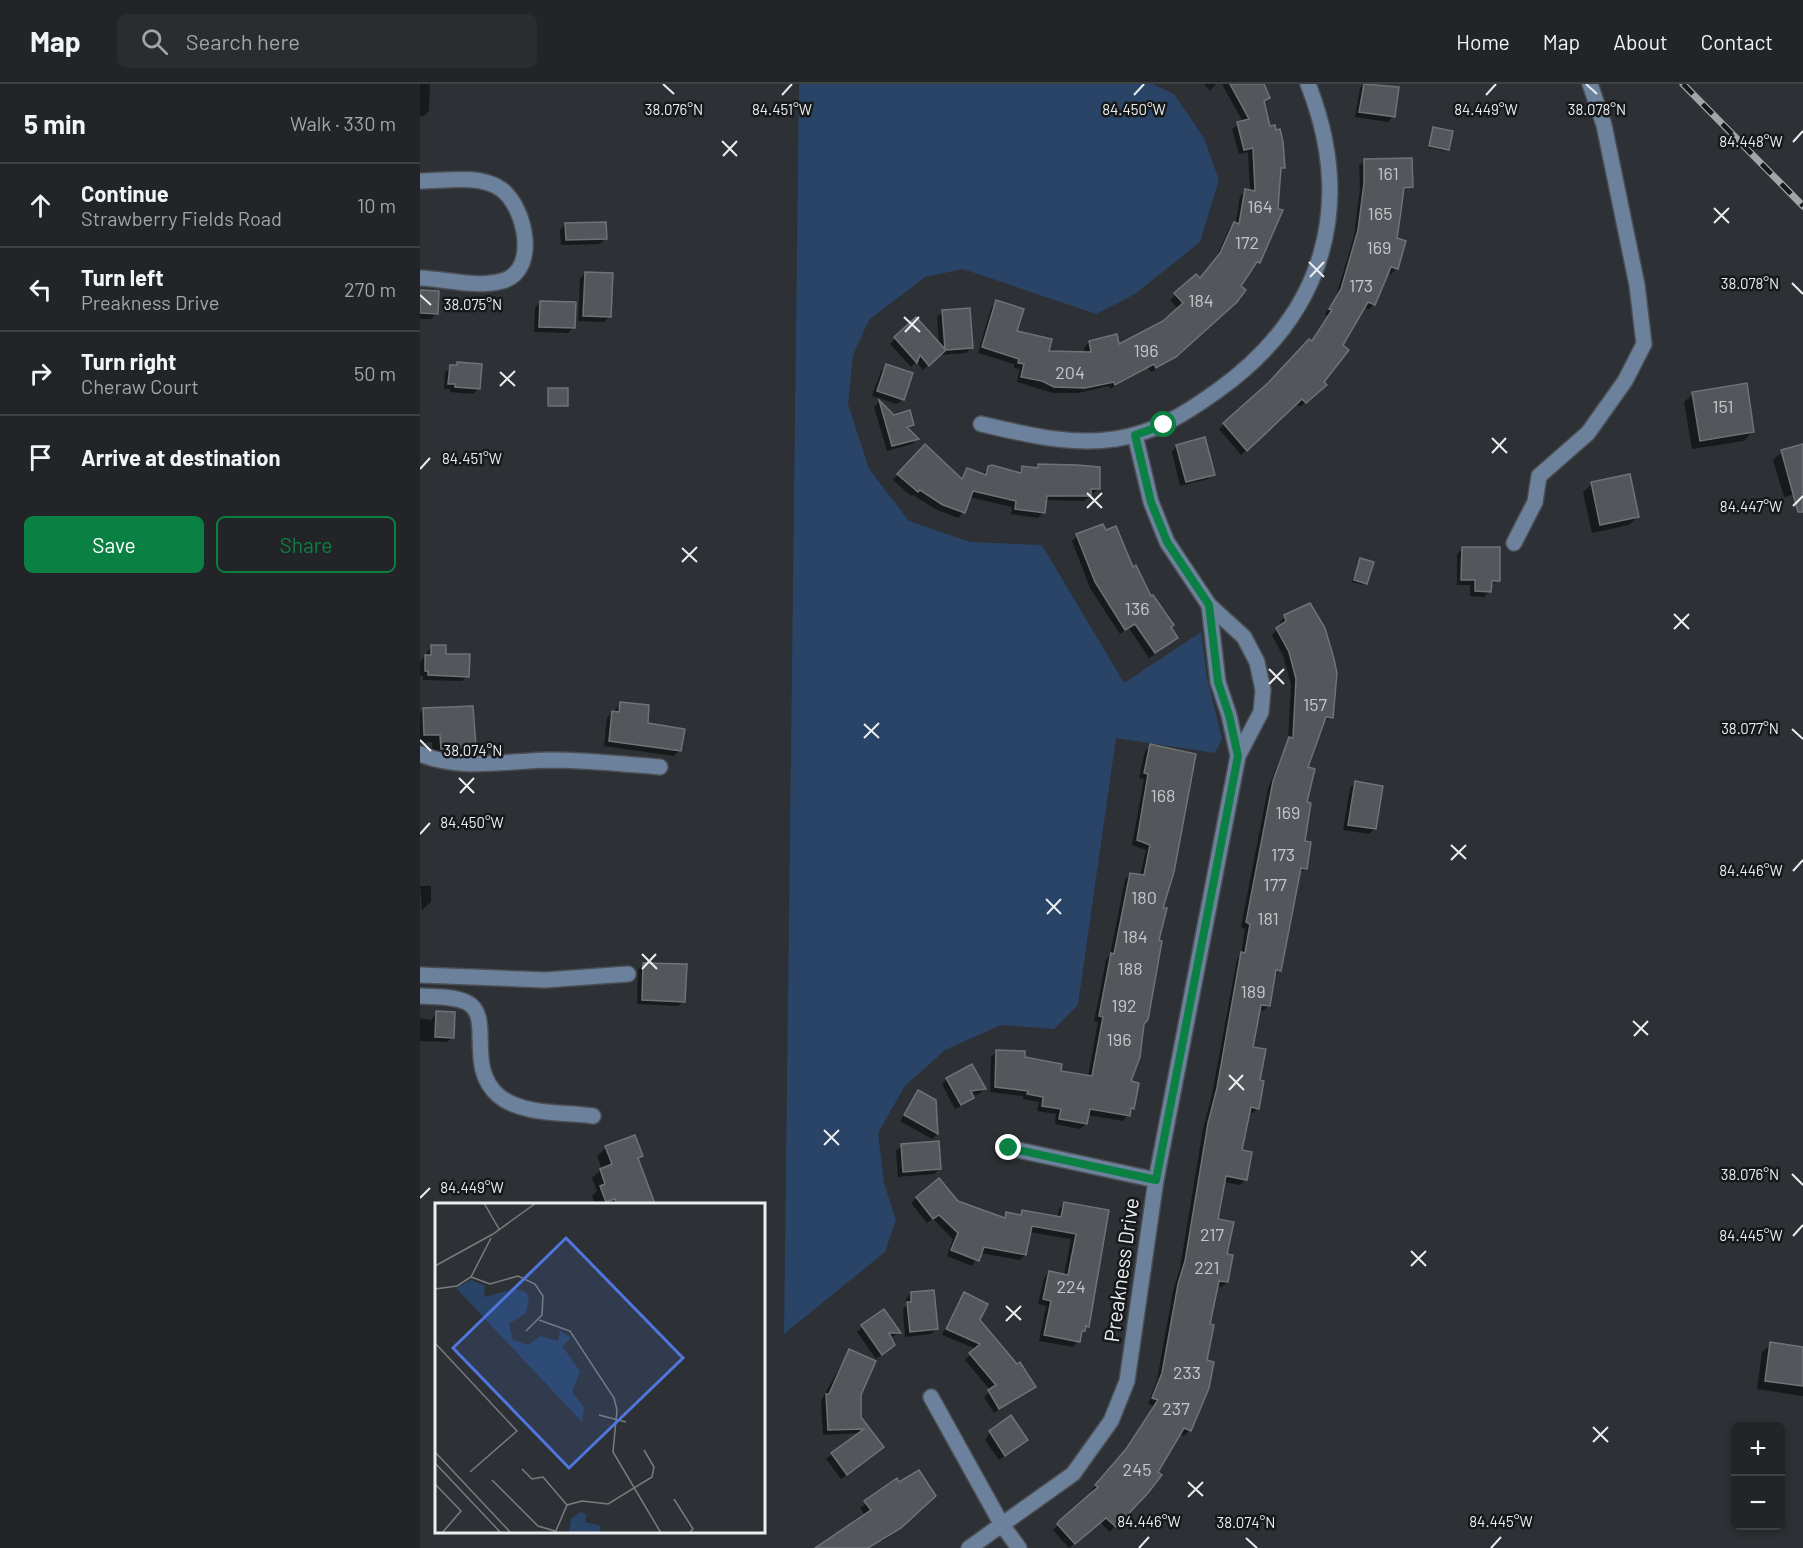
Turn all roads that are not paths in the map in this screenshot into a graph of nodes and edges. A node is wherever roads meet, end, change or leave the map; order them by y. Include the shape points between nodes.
1 (1308, 84) edge
2 (1590, 84) edge
3 (420, 181) edge
4 (420, 278) edge
5 (981, 423) dead end
6 (1135, 435) junction
7 (1514, 543) dead end
8 (1209, 605) junction
9 (420, 754) edge
10 (1238, 756) junction
11 (660, 766) dead end
12 (628, 974) dead end
13 (420, 975) edge
14 (420, 996) edge
15 (593, 1116) dead end
16 (1009, 1148) dead end
17 (1156, 1180) junction
18 (932, 1397) dead end
19 (1002, 1525) junction
20 (969, 1548) edge
21 (1019, 1548) edge

1 - 6 street via 1323,130 1328,214 1321,259 1299,308 1238,377 1181,416
2 - 7 street via 1604,125 1637,285 1644,344 1625,381 1588,433 1539,476 1535,502
3 - 4 street via 478,180 499,188 512,198 518,212 526,252 514,276 502,281 462,283
5 - 6 street via 1073,441
6 - 8 street, Preakness Drive via 1151,502 1167,542
8 - 10 street, Preakness Drive via 1218,682
8 - 10 street, Preakness Drive via 1244,637 1257,662 1263,690 1261,712
9 - 11 street via 435,760 498,764 549,760
10 - 17 street, Preakness Drive
12 - 13 street via 545,980
14 - 15 street via 463,1001 473,1006 480,1018 479,1059 485,1079 499,1096 519,1107
16 - 17 street
17 - 19 street, Preakness Drive via 1127,1381 1116,1411 1101,1439 1073,1474
18 - 19 street
19 - 20 street, Preakness Drive
19 - 21 street

